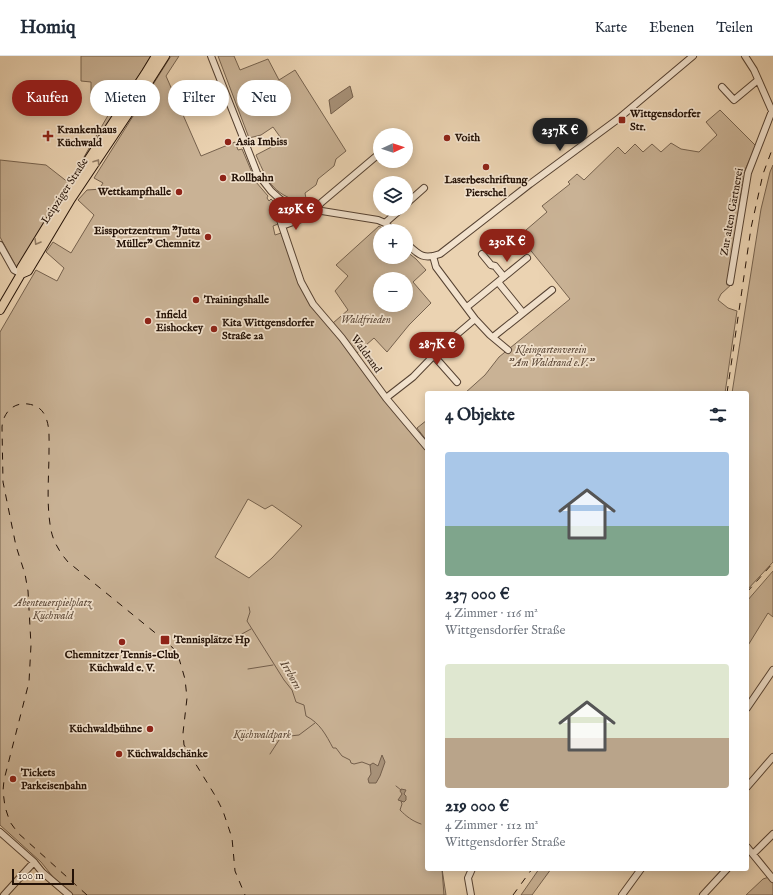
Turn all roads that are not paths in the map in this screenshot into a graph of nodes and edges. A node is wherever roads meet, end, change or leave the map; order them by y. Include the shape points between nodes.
1 (156, 56) edge
2 (165, 56) edge
3 (211, 56) edge
4 (693, 56) edge
5 (745, 56) edge
6 (758, 80) junction
7 (722, 87) dead end
8 (373, 159) edge
9 (424, 188) dead end
10 (413, 198) edge
11 (281, 200) junction
12 (318, 211) junction
13 (393, 216) edge
14 (304, 218) dead end
15 (385, 223) joint
16 (282, 226) junction
17 (0, 245) edge
18 (413, 249) edge
19 (482, 254) dead end
20 (433, 256) junction
21 (527, 258) dead end
22 (21, 274) junction
23 (504, 277) junction
24 (498, 282) junction
25 (730, 282) dead end
26 (552, 290) dead end
27 (467, 307) junction
28 (0, 310) edge
29 (523, 313) junction
30 (475, 319) junction
31 (493, 337) junction
32 (508, 350) dead end
33 (434, 356) junction
34 (457, 382) dead end
35 (386, 398) junction
36 (425, 445) edge
37 (773, 670) edge
38 (749, 705) edge
39 (773, 757) edge
40 (749, 785) edge
41 (0, 832) edge
42 (773, 834) edge
43 (749, 849) edge
44 (753, 854) junction
45 (34, 862) junction
46 (471, 871) edge
47 (640, 871) edge
48 (725, 871) edge
49 (773, 879) edge
50 (4, 895) edge
51 (68, 895) edge
52 (471, 895) edge
53 (622, 895) edge
54 (703, 895) edge

1 -> 22 main road, Leipziger Straße via 49,222 21,268
22 -> 2 main road, Leipziger Straße via 28,271 71,199
3 - 11 street via 257,173 264,184
4 - 20 street via 613,123 440,254
5 - 6 street, Zur alten Gärtnerei
6 - 7 street via 734,100
6 - 25 street, Zur alten Gärtnerei via 772,111 748,173
8 - 12 street via 322,202
9 - 10 street
11 - 12 street via 297,207
11 - 16 street, Waldrand via 277,210
12 - 15 street via 369,218
13 - 15 street
14 - 16 street
16 - 35 street, Waldrand via 301,282 313,304 342,338
17 - 22 street via 14,270
18 - 20 street via 423,256
19 - 23 street
20 - 27 street via 436,267
21 - 23 street
22 - 28 main road, Leipziger Straße
23 - 24 street
24 - 27 street
24 - 29 street
26 - 29 street
27 - 30 street
29 - 31 street
30 - 31 street
30 - 33 street via 453,336
31 - 32 street
33 - 34 street
33 - 35 street
35 - 36 street, Waldrand
37 - 38 street
39 - 40 street
41 - 45 street
42 - 44 street
43 - 44 street
44 - 49 street
45 - 50 street
45 - 51 street
46 - 52 street via 468,878
47 - 53 street
48 - 54 street

